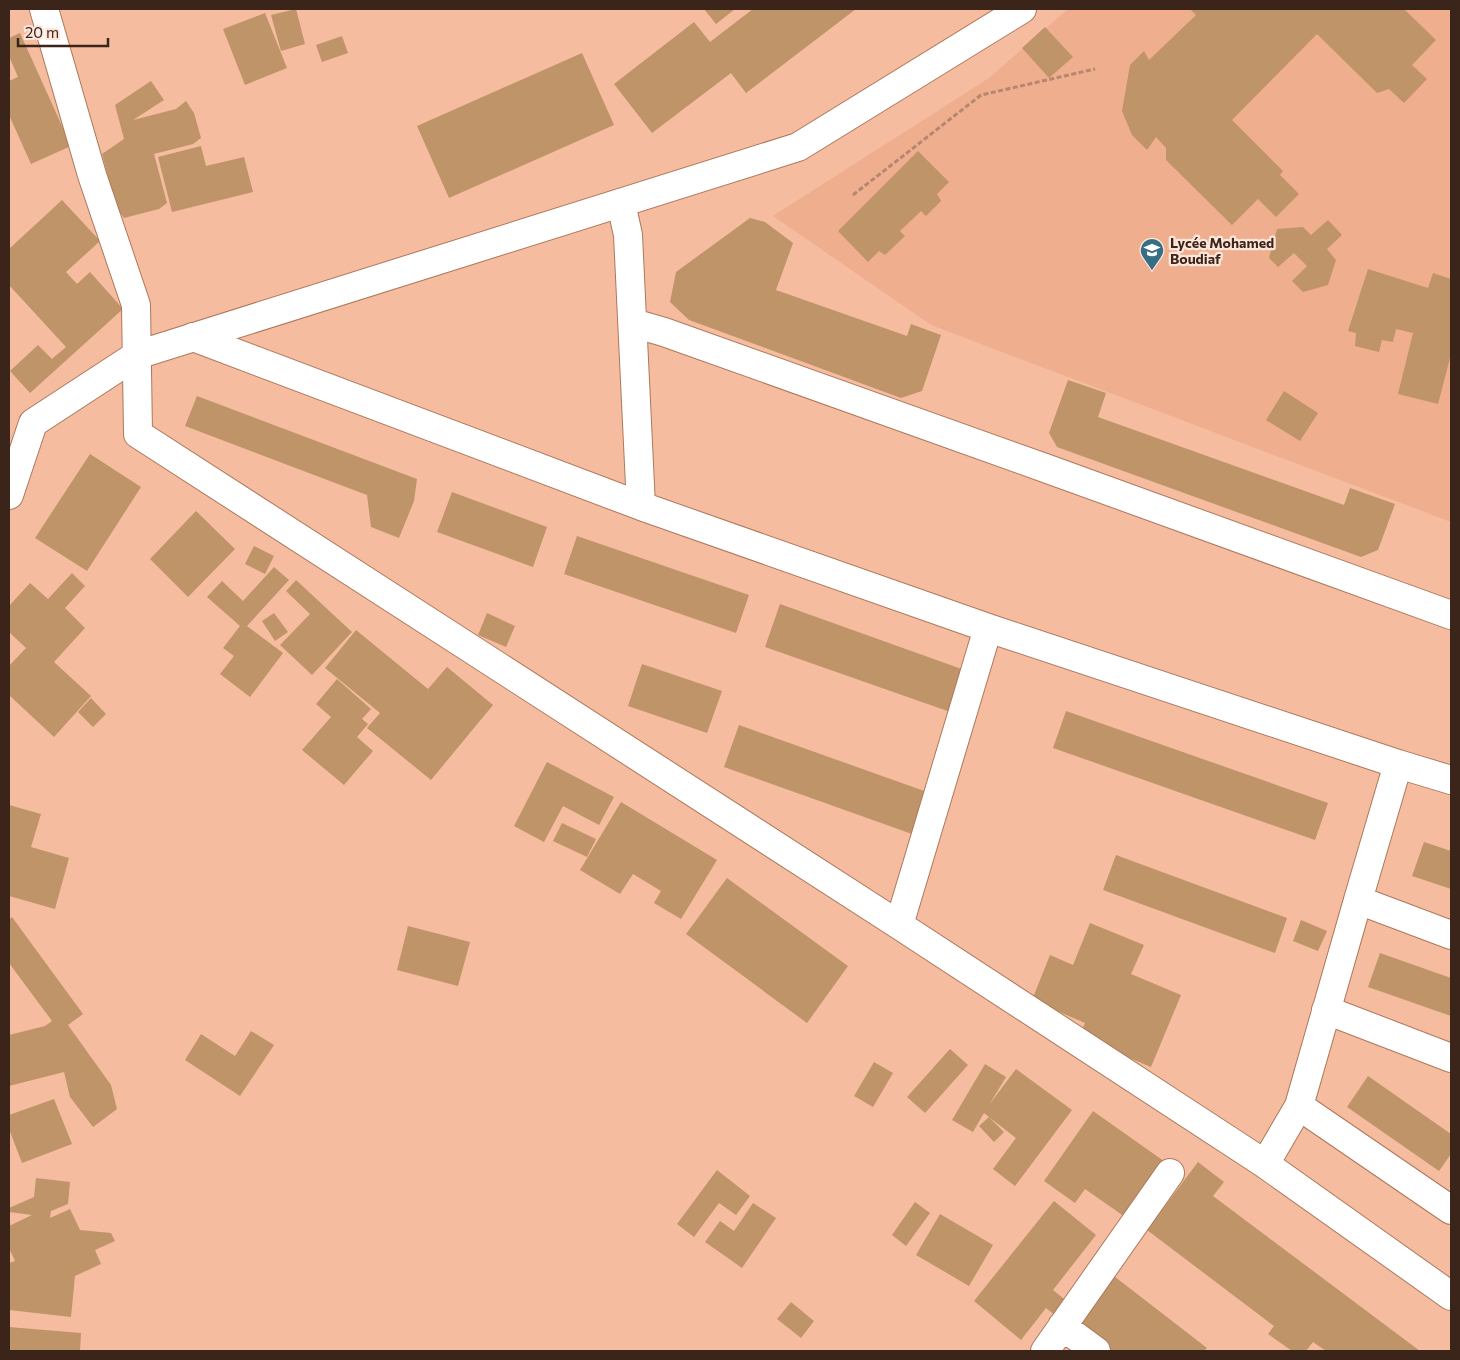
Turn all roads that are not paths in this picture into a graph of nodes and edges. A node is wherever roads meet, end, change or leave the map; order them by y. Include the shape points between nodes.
1 (44, 9) edge
2 (1022, 9) edge
3 (621, 203) junction
4 (633, 323) junction
5 (193, 338) junction
6 (137, 355) junction
7 (9, 495) edge
8 (641, 506) junction
9 (1451, 614) edge
10 (988, 628) junction
11 (1398, 764) junction
12 (1451, 780) edge
13 (1358, 900) junction
14 (899, 925) junction
15 (1451, 935) edge
16 (1326, 1010) junction
17 (1451, 1058) edge
18 (1299, 1106) junction
19 (1265, 1164) junction
20 (1170, 1173) dead end
21 (1451, 1210) edge
22 (1451, 1296) edge
23 (1062, 1326) junction
24 (1045, 1351) edge
25 (1096, 1351) edge

1 - 6 street via 92,175 136,305
2 - 3 street via 798,147
3 - 4 street via 628,235
3 - 5 street
4 - 8 street
4 - 9 street
5 - 6 street
5 - 8 street
6 - 7 street via 33,423
6 - 14 street via 138,434
8 - 10 street
10 - 11 street
10 - 14 street
11 - 12 street
11 - 13 street
13 - 15 street
13 - 16 street
14 - 19 street
16 - 17 street
16 - 18 street
18 - 19 street
18 - 21 street
19 - 22 street
20 - 23 street
23 - 24 street
23 - 25 street

